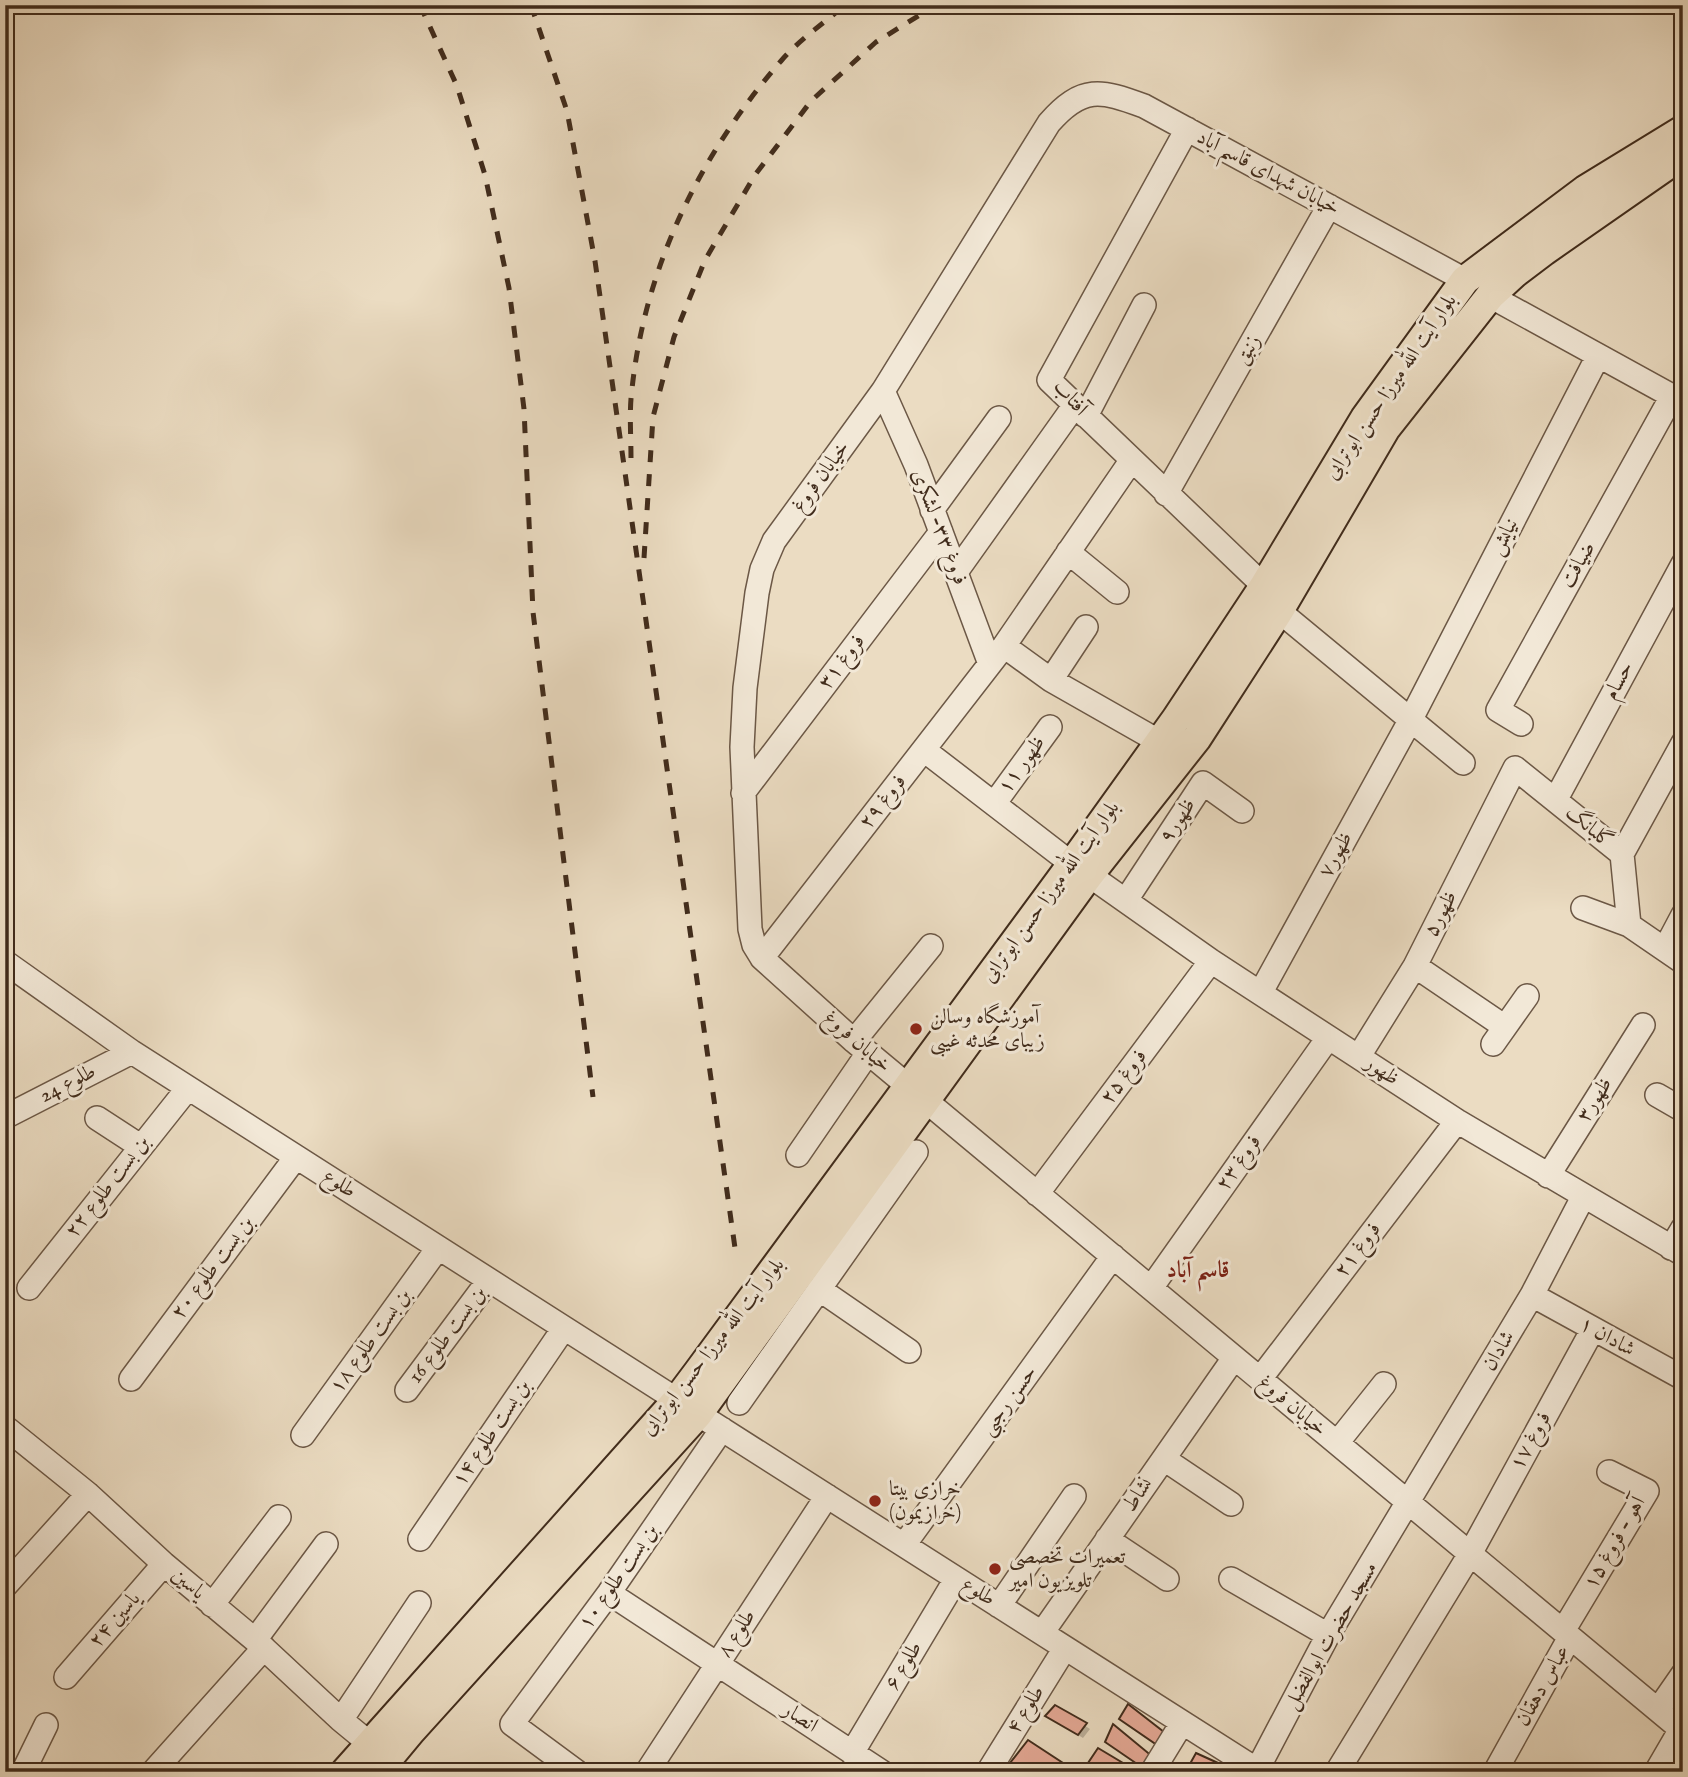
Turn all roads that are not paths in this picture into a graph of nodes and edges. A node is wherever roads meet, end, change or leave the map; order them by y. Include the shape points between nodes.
1 (1065, 105) joint
2 (1187, 129) junction
3 (1683, 130) edge
4 (1683, 157) edge
5 (1329, 206) junction
6 (1465, 280) junction
7 (1490, 296) junction
8 (1144, 305) dead end
9 (1598, 356) junction
10 (883, 391) junction
11 (1677, 399) edge
12 (1080, 411) junction
13 (999, 418) dead end
14 (1131, 461) junction
15 (1166, 494) junction
16 (932, 510) junction
17 (941, 532) junction
18 (1068, 552) junction
19 (1683, 564) edge
20 (956, 572) junction
21 (1264, 586) junction
22 (1117, 592) dead end
23 (1279, 611) junction
24 (1086, 627) dead end
25 (997, 655) junction
26 (1051, 680) junction
27 (1410, 719) junction
28 (1521, 724) dead end
29 (1050, 727) dead end
30 (1160, 742) junction
31 (1683, 743) edge
32 (924, 750) junction
33 (1463, 763) dead end
34 (1515, 768) joint
35 (743, 793) junction
36 (1556, 799) junction
37 (994, 804) junction
38 (1241, 811) dead end
39 (1622, 854) junction
40 (1081, 870) junction
41 (1126, 900) junction
42 (1583, 908) dead end
43 (1683, 915) edge
44 (1629, 925) junction
45 (931, 946) dead end
46 (1674, 955) edge
47 (762, 958) junction
48 (1211, 961) junction
49 (5, 962) edge
50 (1415, 966) junction
51 (1261, 992) junction
52 (1527, 996) dead end
53 (1643, 1025) dead end
54 (1328, 1038) junction
55 (861, 1047) junction
56 (132, 1052) junction
57 (1359, 1056) junction
58 (188, 1088) junction
59 (916, 1093) junction
60 (1657, 1095) dead end
61 (1683, 1110) edge
62 (5, 1117) edge
63 (97, 1118) dead end
64 (1457, 1121) junction
65 (140, 1146) junction
66 (916, 1152) dead end
67 (798, 1155) dead end
68 (296, 1157) junction
69 (1548, 1176) junction
70 (876, 1188) junction
71 (1037, 1194) junction
72 (1583, 1197) junction
73 (1683, 1228) edge
74 (438, 1248) junction
75 (1677, 1251) edge
76 (1113, 1256) junction
77 (489, 1280) junction
78 (29, 1288) dead end
79 (1151, 1288) junction
80 (819, 1289) junction
81 (1532, 1295) junction
82 (564, 1328) junction
83 (1593, 1329) junction
84 (909, 1351) dead end
85 (758, 1354) junction
86 (1234, 1358) junction
87 (1683, 1378) edge
88 (131, 1379) dead end
89 (1260, 1379) junction
90 (1384, 1384) dead end
91 (407, 1390) dead end
92 (739, 1403) dead end
93 (688, 1407) junction
94 (722, 1429) junction
95 (8, 1434) edge
96 (303, 1435) dead end
97 (1337, 1443) junction
98 (1164, 1459) junction
99 (1609, 1472) dead end
100 (88, 1494) junction
101 (827, 1496) junction
102 (1074, 1496) dead end
103 (1409, 1503) junction
104 (1231, 1504) dead end
105 (279, 1517) dead end
106 (420, 1539) dead end
107 (1107, 1539) junction
108 (326, 1544) dead end
109 (904, 1545) junction
110 (1470, 1554) junction
111 (164, 1564) junction
112 (956, 1578) junction
113 (1231, 1578) dead end
114 (1167, 1579) dead end
115 (5, 1586) edge
116 (609, 1593) junction
117 (419, 1603) dead end
118 (212, 1605) junction
119 (999, 1606) junction
120 (1042, 1633) junction
121 (1567, 1634) junction
122 (1328, 1635) junction
123 (259, 1644) junction
124 (1065, 1648) junction
125 (718, 1664) junction
126 (1683, 1674) edge
127 (66, 1677) dead end
128 (1658, 1710) junction
129 (341, 1720) junction
130 (1182, 1723) junction
131 (46, 1725) dead end
132 (1682, 1730) edge
133 (852, 1753) junction
134 (384, 1761) edge
135 (1257, 1771) edge
136 (23, 1772) edge
137 (153, 1772) edge
138 (345, 1772) edge
139 (577, 1772) edge
140 (647, 1772) edge
141 (882, 1772) edge
142 (988, 1772) edge
143 (1152, 1772) edge
144 (1337, 1772) edge
145 (1495, 1772) edge
146 (1656, 1772) edge

1 - 2 street, خیابان شهدای قاسم آباد via 1085,95 1109,93
1 - 10 street, خیابان فروغ via 1049,123
2 - 5 street, خیابان شهدای قاسم آباد
2 - 12 street, آفتاب via 1049,380
3 - 6 main road, بلوار آیت الله میرزا حسن ابوترابی via 1585,190
4 - 7 main road, بلوار آیت الله میرزا حسن ابوترابی via 1544,251
5 - 6 street, خیابان شهدای قاسم آباد
5 - 15 street, زنبق
6 - 7 main road
6 - 21 main road, بلوار آیت الله میرزا حسن ابوترابی via 1365,418
7 - 9 street
7 - 23 main road, بلوار آیت الله میرزا حسن ابوترابی via 1386,428
8 - 12 street
9 - 11 street
9 - 27 street, نيايش
10 - 16 street, فروغ ۳۳- لشکری
10 - 35 street, خیابان فروغ via 774,541 761,569 746,688
11 - 28 street, ضیافت via 1498,710
12 - 14 street, آفتاب
12 - 20 street
13 - 16 street
14 - 15 street, آفتاب
14 - 18 street, فروغ ۲۹
15 - 21 street, آفتاب
16 - 17 street, فروغ ۳۳- لشکری
17 - 20 street, فروغ ۳۳- لشکری
17 - 35 street, فروغ ۳۱
18 - 22 street
18 - 25 street, فروغ ۲۹
19 - 36 street, حسام
20 - 25 street, فروغ ۳۳- لشکری
21 - 30 main road, بلوار آیت الله میرزا حسن ابوترابی
23 - 27 street
23 - 40 main road, بلوار آیت الله میرزا حسن ابوترابی via 1197,738
24 - 26 street
25 - 26 street
25 - 32 street, فروغ ۲۹
26 - 30 street
27 - 33 street
27 - 51 street, ظهور۷
29 - 37 street, ظهور ۱۱
30 - 40 main road, بلوار آیت الله میرزا حسن ابوترابی
31 - 39 street
32 - 37 street, ظهور
32 - 47 street, فروغ ۲۹
34 - 36 street, گلبانگ
34 - 50 street, ظهور۵
35 - 47 street, خیابان فروغ via 750,929
36 - 39 street, گلبانگ
37 - 40 street, ظهور
38 - 41 street, ظهور۹ via 1203,783
39 - 44 street, گلبانگ
40 - 41 street, ظهور
40 - 59 main road, بلوار آیت الله میرزا حسن ابوترابی
41 - 48 street, ظهور
42 - 44 street
43 - 46 street
44 - 46 street
45 - 55 street
47 - 55 street, خیابان فروغ
48 - 51 street, ظهور
48 - 71 street, فروغ ۲۵
49 - 56 street, طلوع
50 - 52 street via 1499,1036
50 - 57 street, ظهور۵
51 - 54 street, ظهور
53 - 69 street, ظهور۳
54 - 57 street, ظهور
54 - 79 street, فروغ ۲۳
55 - 59 street, خیابان فروغ
55 - 67 street
56 - 58 street, طلوع
56 - 62 street, طلوع 24
57 - 64 street, ظهور
58 - 65 street, بن بست طلوع ۲۲
58 - 68 street, طلوع
59 - 70 main road, بلوار آیت الله میرزا حسن ابوترابی
59 - 71 street, خیابان فروغ
59 - 93 main road, بلوار آیت الله میرزا حسن ابوترابی
60 - 61 street
63 - 65 street
64 - 69 street, ظهور
64 - 89 street, فروغ ۲۱
65 - 78 street, بن بست طلوع ۲۲
66 - 70 street
68 - 74 street, طلوع
68 - 88 street, بن بست طلوع ۲۰
69 - 72 street, ظهور
70 - 80 street
70 - 85 main road, بلوار آیت الله میرزا حسن ابوترابی
71 - 76 street, خیابان فروغ
72 - 75 street, ظهور
72 - 81 street, شادان
73 - 75 street
74 - 77 street, طلوع
74 - 96 street, بن بست طلوع ۱۸
76 - 79 street, خیابان فروغ
76 - 109 street, حسن رجبی
77 - 82 street, طلوع
77 - 91 street, بن بست طلوع 16
79 - 86 street, خیابان فروغ
80 - 84 street
80 - 85 street
81 - 83 street, شادان ۱
81 - 103 street, شادان
82 - 93 street, طلوع
82 - 106 street, بن بست طلوع ۱۴
83 - 87 street, شادان ۱
83 - 110 street, فروغ ۱۷
85 - 92 street
85 - 93 main road, بلوار آیت الله میرزا حسن ابوترابی
86 - 89 street, خیابان فروغ
86 - 98 street, نشاط
89 - 97 street, خیابان فروغ
90 - 97 street
93 - 94 street, طلوع
93 - 134 main road, بلوار آیت الله میرزا حسن ابوترابی
94 - 101 street, طلوع
94 - 116 street, بن بست طلوع ۱۰
95 - 100 street, یاسین
97 - 103 street, خیابان فروغ
98 - 104 street
98 - 107 street, نشاط
99 - 121 street, آهو - فروغ ۱۵ via 1647,1491
100 - 111 street, یاسین
100 - 115 street
101 - 109 street, طلوع
101 - 125 street, طلوع ۸
102 - 119 street
103 - 110 street, خیابان فروغ
103 - 122 street, مسجد حضرت ابوالفضل
105 - 118 street
107 - 114 street
107 - 120 street, نشاط
108 - 123 street
109 - 112 street, طلوع
110 - 121 street, خیابان فروغ
110 - 144 street, فروغ ۱۷
111 - 118 street, یاسین
111 - 127 street, یاسین ۲۴
112 - 119 street, طلوع
112 - 133 street, طلوع ۶
113 - 122 street
116 - 125 street, انصار
116 - 139 street, بن بست طلوع ۱۰ via 512,1724
117 - 129 street
118 - 123 street, یاسین
119 - 120 street, طلوع
120 - 124 street, طلوع
121 - 128 street, خیابان فروغ
121 - 145 street, عباس دهقان
122 - 135 street, مسجد حضرت ابوالفضل
123 - 129 street, یاسین
123 - 137 street
124 - 130 street, طلوع
124 - 142 street, طلوع ۴
125 - 133 street, انصار
125 - 140 street, طلوع ۸
126 - 128 street
128 - 132 street, خیابان فروغ
129 - 134 street, یاسین
130 - 135 street, طلوع
130 - 143 street
131 - 136 street
132 - 146 street
133 - 141 street, انصار
134 - 138 main road, بلوار آیت الله میرزا حسن ابوترابی

